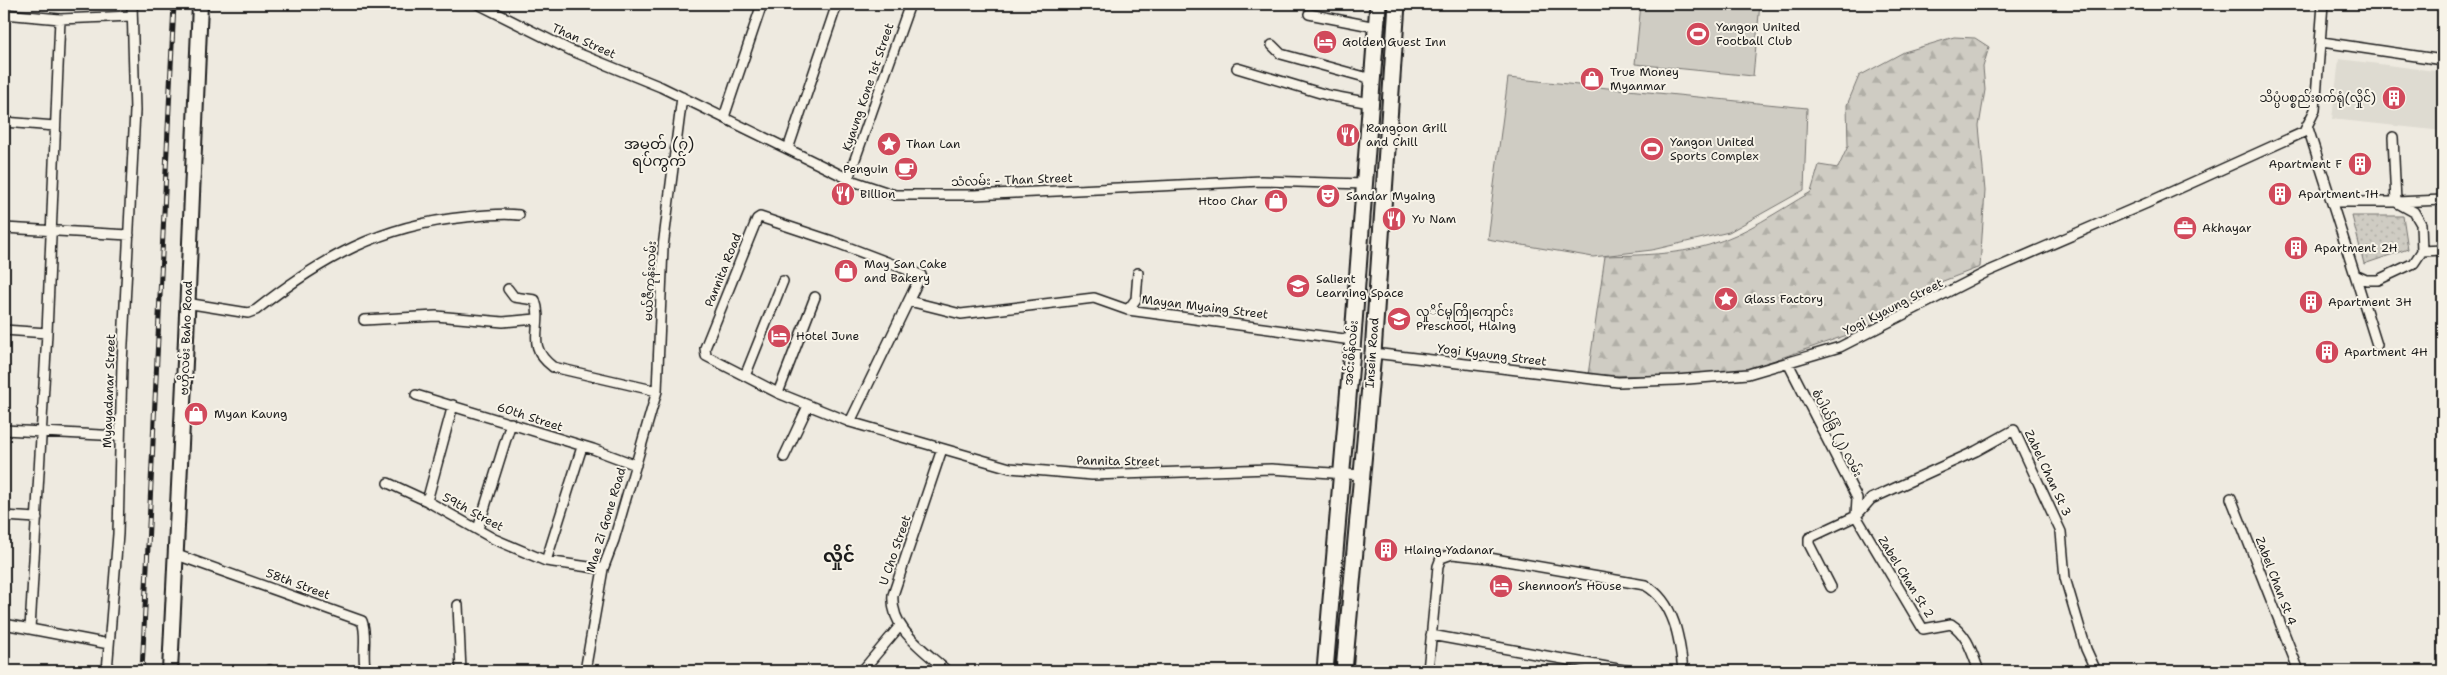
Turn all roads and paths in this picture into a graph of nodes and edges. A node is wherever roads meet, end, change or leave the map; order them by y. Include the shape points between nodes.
1 (132, 4) edge
2 (200, 4) edge
3 (478, 4) edge
4 (762, 4) edge
5 (837, 4) edge
6 (910, 4) edge
7 (1378, 4) edge
8 (1397, 4) edge
9 (2323, 4) edge
10 (4, 14) edge
11 (1309, 14) dead end
12 (132, 16) junction
13 (60, 19) junction
14 (1376, 27) junction
15 (2322, 42) junction
16 (1272, 45) dead end
17 (1373, 51) junction
18 (1393, 52) junction
19 (2443, 60) edge
20 (1237, 68) dead end
21 (1372, 78) junction
22 (682, 97) junction
23 (1389, 98) junction
24 (1370, 100) junction
25 (724, 117) junction
26 (4, 122) edge
27 (2307, 125) junction
28 (55, 126) junction
29 (2393, 137) dead end
30 (788, 149) junction
31 (848, 179) junction
32 (1364, 188) junction
33 (1383, 193) junction
34 (2443, 200) edge
35 (2332, 202) junction
36 (2396, 202) junction
37 (519, 215) dead end
38 (4, 228) edge
39 (51, 231) junction
40 (129, 235) junction
41 (2443, 250) edge
42 (2422, 251) junction
43 (1138, 272) dead end
44 (2356, 276) junction
45 (783, 281) dead end
46 (508, 289) dead end
47 (815, 297) dead end
48 (909, 301) junction
49 (186, 303) junction
50 (1128, 310) junction
51 (536, 319) junction
52 (364, 320) dead end
53 (4, 330) edge
54 (47, 333) junction
55 (1352, 345) junction
56 (2377, 345) dead end
57 (1372, 352) junction
58 (1788, 363) junction
59 (745, 376) junction
60 (657, 390) junction
61 (778, 393) junction
62 (416, 395) dead end
63 (453, 405) junction
64 (808, 406) junction
65 (850, 422) junction
66 (511, 423) junction
67 (4, 430) edge
68 (40, 432) junction
69 (120, 436) junction
70 (582, 447) junction
71 (942, 449) junction
72 (784, 457) dead end
73 (636, 465) junction
74 (1340, 473) junction
75 (1362, 474) junction
76 (388, 483) dead end
77 (2231, 498) dead end
78 (427, 501) junction
79 (4, 516) edge
80 (1856, 516) junction
81 (37, 518) junction
82 (478, 529) junction
83 (177, 555) junction
84 (546, 561) junction
85 (603, 569) junction
86 (1331, 587) junction
87 (1831, 587) dead end
88 (1351, 589) junction
89 (458, 605) dead end
90 (4, 624) edge
91 (899, 627) junction
92 (30, 630) junction
93 (1431, 635) junction
94 (109, 644) junction
95 (107, 671) edge
96 (170, 671) edge
97 (366, 671) edge
98 (461, 671) edge
99 (585, 671) edge
100 (862, 671) edge
101 (947, 671) edge
102 (1325, 671) edge
103 (1344, 671) edge
104 (1428, 671) edge
105 (1629, 671) edge
106 (1683, 671) edge
107 (1979, 671) edge
108 (2096, 671) edge
109 (2299, 671) edge

1 - 12 street, Myayadanar Street
2 - 49 main road, ဗဟိုလမ်း Baho Road
3 - 22 street, Than Street via 570,50
4 - 25 street
5 - 30 street
6 - 31 street, Kyaung Kone 1st Street
7 - 14 main road, အင်းစိန်လမ်း
8 - 18 main road, Insein Road
9 - 15 street, Yogi Kyaung Street
10 - 13 street
11 - 14 street
12 - 13 street
12 - 40 street, Myayadanar Street via 135,111
13 - 28 street
14 - 17 main road, အင်းစိန်လမ်း
15 - 19 street
15 - 27 street, Yogi Kyaung Street via 2315,110
16 - 21 street via 1281,54
17 - 18 main road
17 - 21 main road, အင်းစိန်လမ်း
18 - 23 main road, Insein Road
20 - 24 street via 1327,95
21 - 24 main road, အင်းစိန်လမ်း
22 - 25 street, သံလမ်း - Than Street
22 - 60 street, မယ်ဇီကုန်းလမ်း via 663,247
23 - 24 main road
23 - 33 main road, Insein Road
24 - 32 main road, အင်းစိန်လမ်း
25 - 30 street, သံလမ်း - Than Street
26 - 28 street
27 - 35 street
27 - 58 street, Yogi Kyaung Street via 2304,132 2289,140 1987,272 1840,348
28 - 39 street
29 - 36 street
30 - 31 street, သံလမ်း - Than Street
31 - 32 street, သံလမ်း - Than Street via 895,195 1261,181
32 - 33 main road
32 - 55 main road, အင်းစိန်လမ်း
33 - 57 main road, Insein Road
34 - 36 street
35 - 36 street
35 - 44 street
36 - 42 street via 2414,212 2421,224
37 - 49 street via 501,213 440,219 382,234 317,266 248,313
38 - 39 street
39 - 40 street
39 - 54 street
40 - 69 street, Myayadanar Street
41 - 42 street
42 - 44 street via 2414,263 2378,280
43 - 50 street via 1136,299
44 - 56 street
45 - 59 street
46 - 51 street via 514,297 535,300
47 - 61 street
48 - 50 street, Mayan Myaing Street via 961,314 1094,298
48 - 59 street, Pannita Road via 920,274 760,217 705,352 706,356
48 - 65 street
49 - 83 main road, ဗဟိုလမ်း Baho Road
50 - 55 street, Mayan Myaing Street
51 - 52 street via 503,322 436,316
51 - 60 street via 537,347 541,358 553,367
53 - 54 street
54 - 68 street
55 - 57 main road
55 - 74 main road, အင်းစိန်လမ်း
57 - 58 street, Yogi Kyaung Street via 1618,382 1748,374
57 - 75 main road, Insein Road
58 - 80 street, စံပါယ်ခြံ (၂) လမ်း via 1857,498
59 - 61 street, Pannita Street
60 - 73 street, မယ်ဇီကုန်းလမ်း
61 - 64 street, Pannita Street
62 - 63 street, 60th Street
63 - 66 street, 60th Street
63 - 78 street
64 - 65 street, Pannita Street
64 - 72 street
65 - 71 street, Pannita Street
66 - 70 street, 60th Street
66 - 82 street
67 - 68 street
68 - 69 street
68 - 81 street
69 - 94 street, Myayadanar Street via 118,534
70 - 73 street, 60th Street
70 - 84 street
71 - 74 street, Pannita Street via 1010,468 1092,475 1271,469
71 - 91 street, U Cho Street via 893,596 892,607
73 - 85 street, Mae Zi Gone Road
74 - 75 street, Pannita Street
74 - 86 main road, အင်းစိန်လမ်း
75 - 88 main road, Insein Road
76 - 78 street, 59th Street
77 - 109 street, Zabel Chan St 4
78 - 82 street, 59th Street
79 - 81 street
80 - 87 street via 1809,538 1808,544
80 - 107 street, Zabel Chan St 2 via 1923,629 1951,624 1959,629 1966,636
80 - 108 street, Zabel Chan St 3 via 1871,500 2014,430 2061,532 2065,578 2086,649
81 - 92 street
82 - 84 street, 59th Street
83 - 96 main road, ဗဟိုလမ်း Baho Road
83 - 97 street, 58th Street via 362,621
84 - 85 street, 59th Street
85 - 99 street, Mae Zi Gone Road
86 - 88 main road
86 - 102 main road, အင်းစိန်လမ်း
88 - 103 main road, Insein Road
89 - 98 street
90 - 92 street
91 - 100 street
91 - 101 street
92 - 94 street
93 - 104 street
93 - 105 street
93 - 106 street via 1441,558 1452,554 1489,558 1645,585 1662,598 1673,619 1681,645
94 - 95 street, Myayadanar Street

